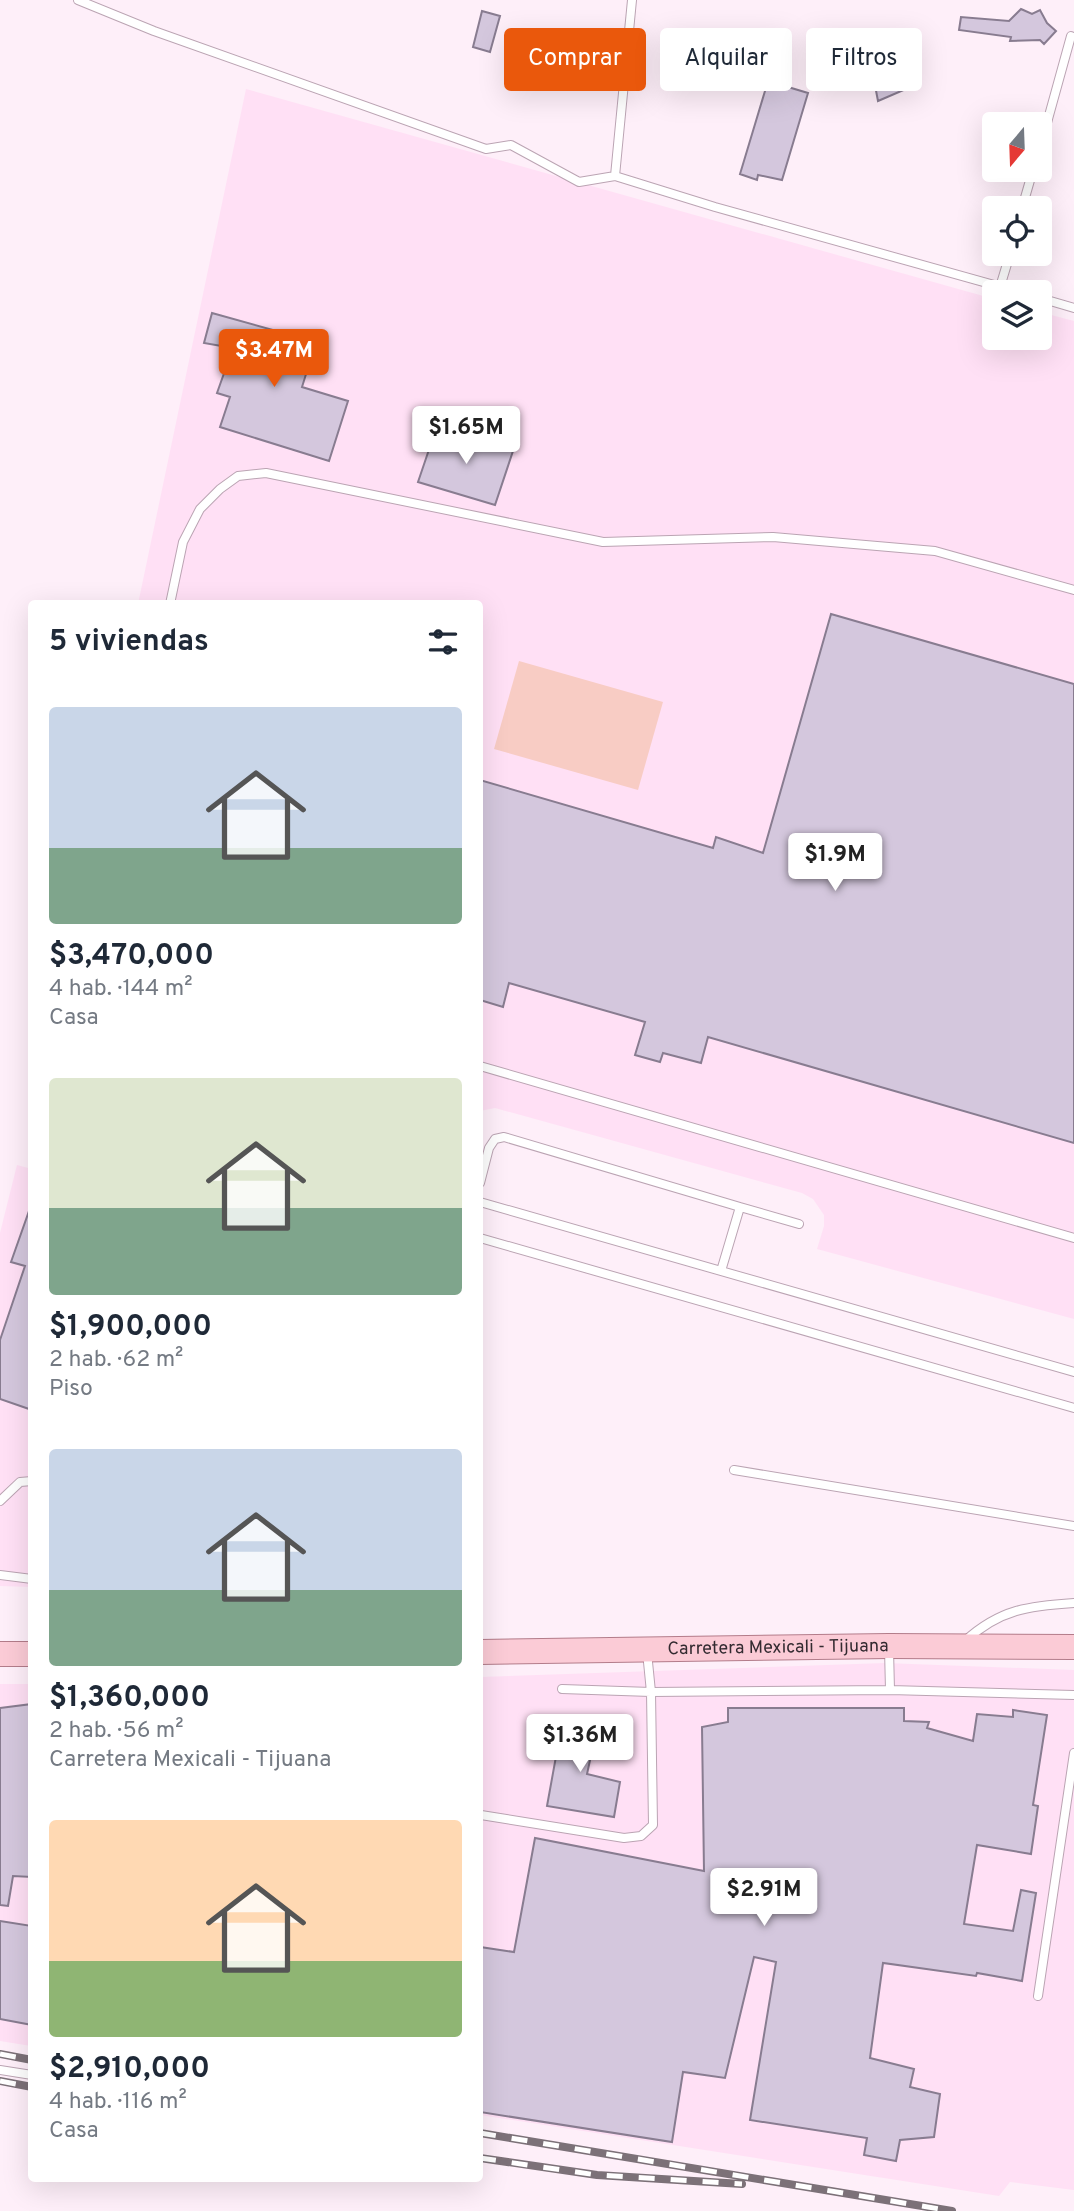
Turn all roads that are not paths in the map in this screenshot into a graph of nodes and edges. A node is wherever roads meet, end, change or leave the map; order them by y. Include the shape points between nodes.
1 (78, 0) edge
2 (632, 0) edge
3 (1071, 36) dead end
4 (1050, 112) edge
5 (615, 176) junction
6 (982, 282) edge
7 (1052, 302) edge
8 (1074, 308) edge
9 (1074, 590) edge
10 (171, 600) edge
11 (483, 1067) edge
12 (483, 1171) edge
13 (483, 1203) edge
14 (740, 1207) junction
15 (799, 1224) dead end
16 (1074, 1238) edge
17 (483, 1239) edge
18 (721, 1271) junction
19 (1074, 1372) edge
20 (1074, 1408) edge
21 (734, 1470) dead end
22 (28, 1481) edge
23 (0, 1501) edge
24 (1074, 1526) edge
25 (0, 1575) edge
26 (28, 1578) edge
27 (1074, 1603) edge
28 (888, 1646) junction
29 (961, 1646) junction
30 (1074, 1647) edge
31 (647, 1650) junction
32 (483, 1652) edge
33 (562, 1689) dead end
34 (890, 1690) junction
35 (651, 1692) junction
36 (1074, 1695) edge
37 (1074, 1753) edge
38 (483, 1815) edge
39 (1038, 1996) dead end
40 (0, 2070) edge
41 (28, 2074) edge

1 - 5 lane via 486,149 511,145 579,183
2 - 5 lane
3 - 4 lane
5 - 6 lane
7 - 8 lane
9 - 10 lane via 935,551 773,537 603,542 266,474 238,476 200,509 183,542
11 - 16 lane
12 - 14 lane via 489,1148 495,1139 504,1137
13 - 18 lane
14 - 15 lane
14 - 18 lane
17 - 20 lane
18 - 19 lane
21 - 24 lane
22 - 23 lane via 20,1482
25 - 26 lane
27 - 29 lane via 1012,1611 989,1621
28 - 29 main road, Carretera Mexicali - Tijuana
28 - 31 main road, Carretera Mexicali - Tijuana
28 - 34 lane
29 - 30 main road, Carretera Mexicali - Tijuana
31 - 32 main road, Carretera Mexicali - Tijuana
31 - 35 lane
33 - 35 lane
34 - 35 lane
34 - 36 lane
35 - 38 lane via 653,1825 641,1836 624,1838
37 - 39 lane
40 - 41 lane

